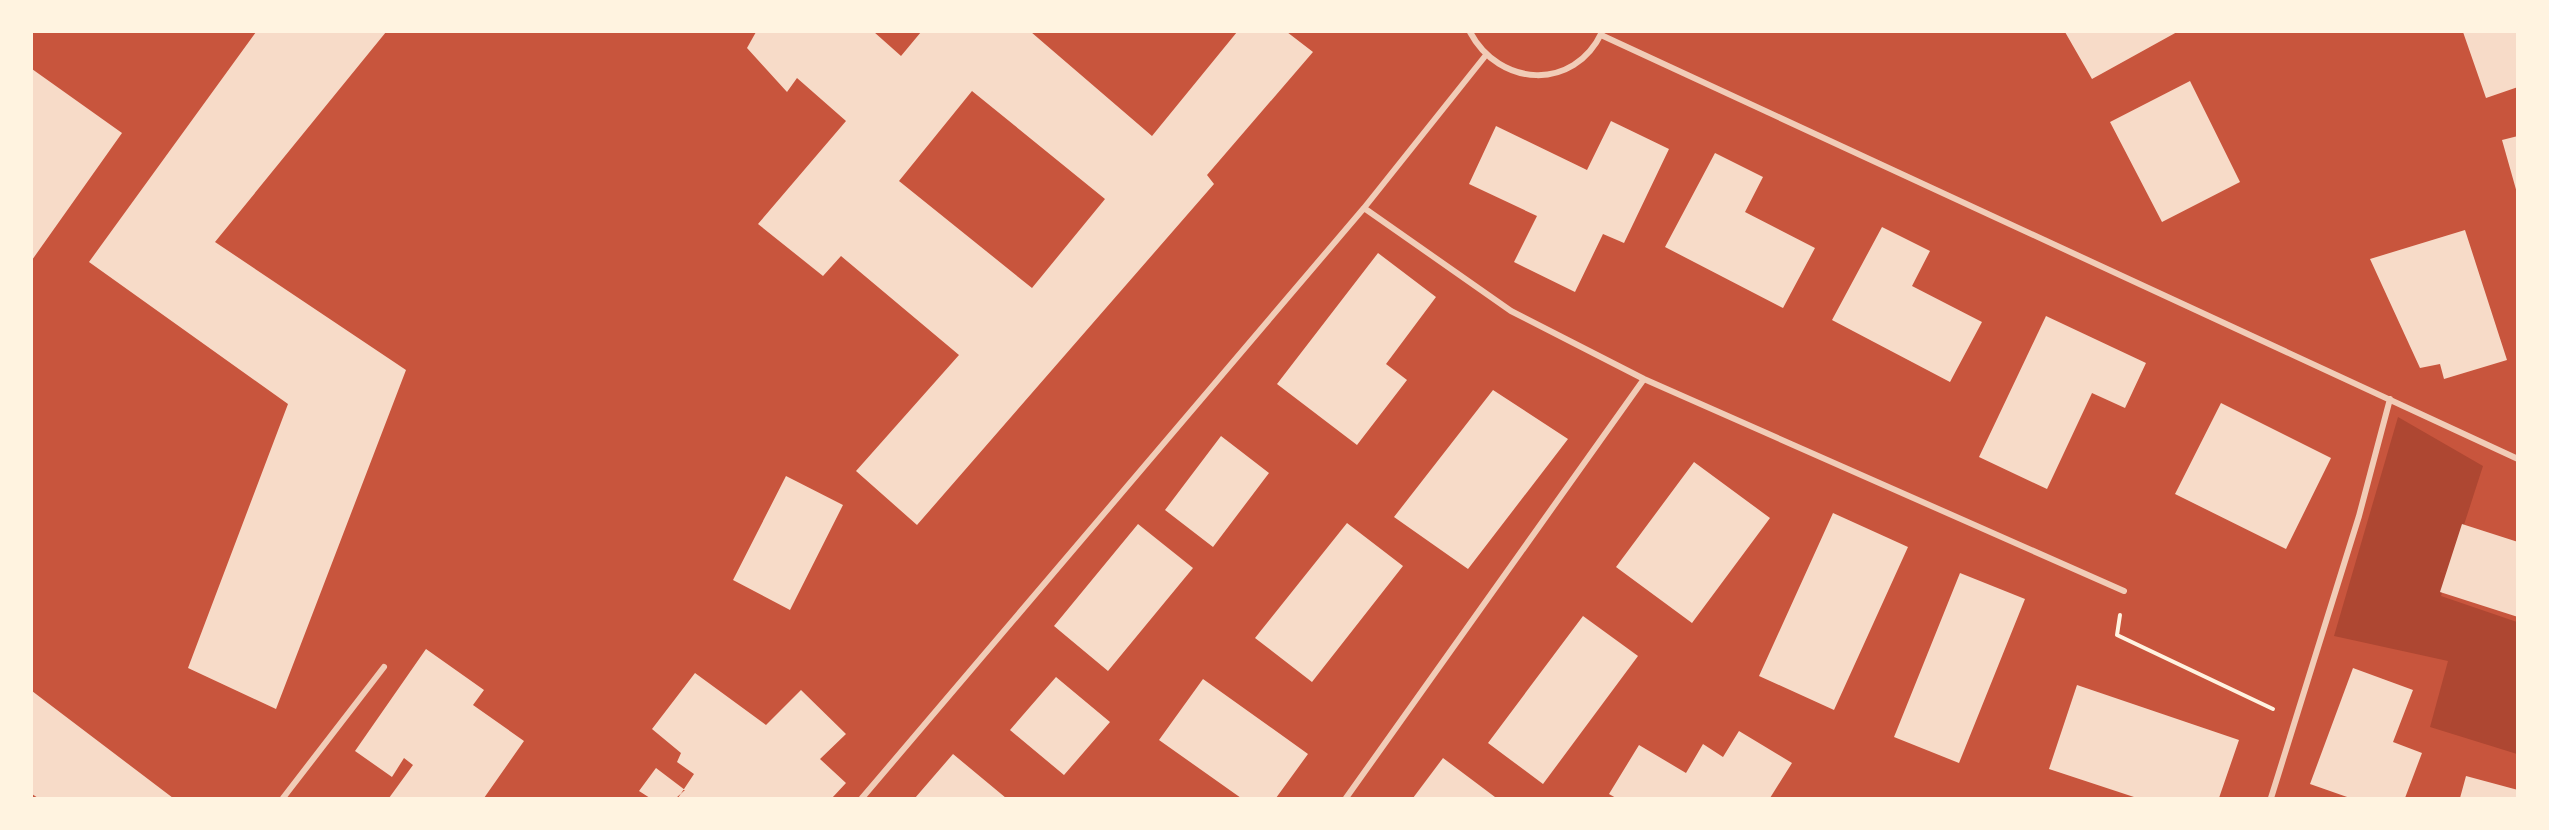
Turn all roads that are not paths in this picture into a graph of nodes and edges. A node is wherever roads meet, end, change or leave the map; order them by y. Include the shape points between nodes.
1 (1470, 32) edge
2 (1602, 33) edge
3 (1486, 55) junction
4 (1364, 208) junction
5 (1644, 379) junction
6 (2390, 399) junction
7 (2517, 459) edge
8 (2124, 591) road end
9 (384, 667) dead end
10 (283, 798) edge
11 (862, 798) edge
12 (1346, 798) edge
13 (2271, 798) edge

1 - 3 street
2 - 3 street via 1581,60 1552,74 1520,73
2 - 6 street
3 - 4 street
4 - 5 street via 1511,311
4 - 11 street
5 - 8 street
5 - 12 street
6 - 7 street
6 - 13 street via 2359,516
9 - 10 street

